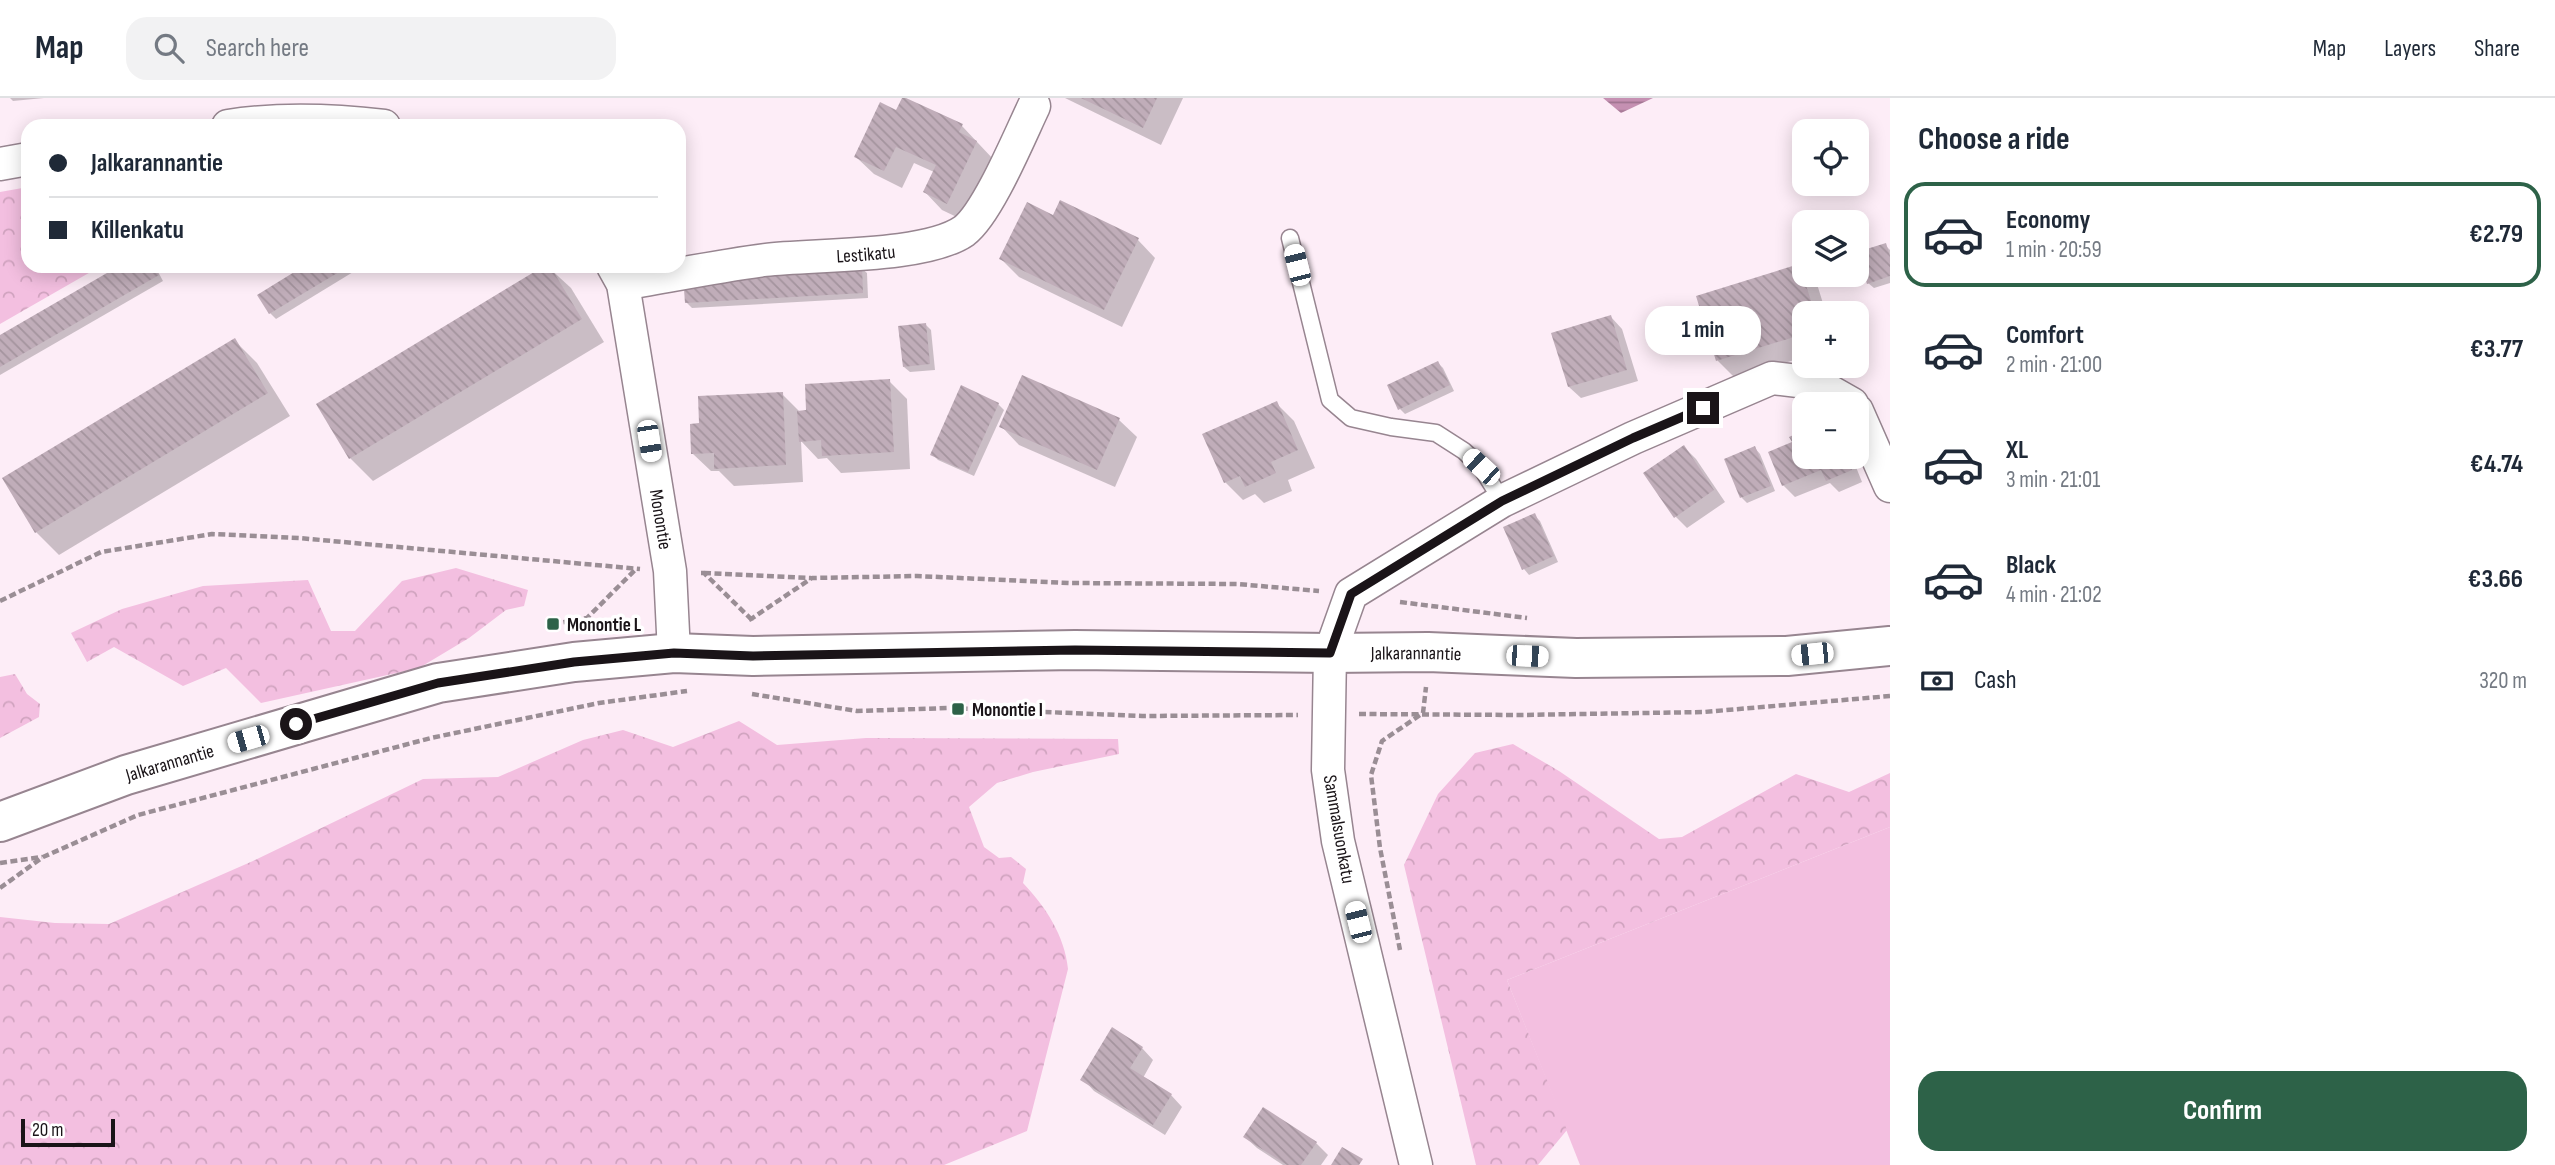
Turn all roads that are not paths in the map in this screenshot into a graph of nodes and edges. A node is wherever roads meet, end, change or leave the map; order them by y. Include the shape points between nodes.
1 (1034, 106) dead end
2 (21, 160) edge
3 (0, 164) edge
4 (1290, 238) dead end
5 (686, 268) edge
6 (638, 273) edge
7 (618, 275) edge
8 (1831, 392) edge
9 (1869, 438) edge
10 (1890, 486) edge
11 (1502, 501) junction
12 (1890, 646) edge
13 (674, 653) junction
14 (1330, 653) junction
15 (0, 822) edge
16 (1416, 1165) edge

1 - 5 street, Lestikatu via 991,195 966,229 943,241 912,248
2 - 3 street
4 - 11 lane via 1330,400 1351,418 1437,433 1481,467
6 - 7 street, Lestikatu
7 - 13 street, Monontie via 670,571
8 - 11 street via 1815,383 1772,378
9 - 10 street
11 - 14 street, Sammalsuonkatu via 1351,594
12 - 14 main road, Jalkarannantie via 1787,656
13 - 14 main road, Jalkarannantie
13 - 15 main road, Jalkarannantie via 574,662 438,683 126,775
14 - 16 street, Sammalsuonkatu via 1328,770 1338,841

